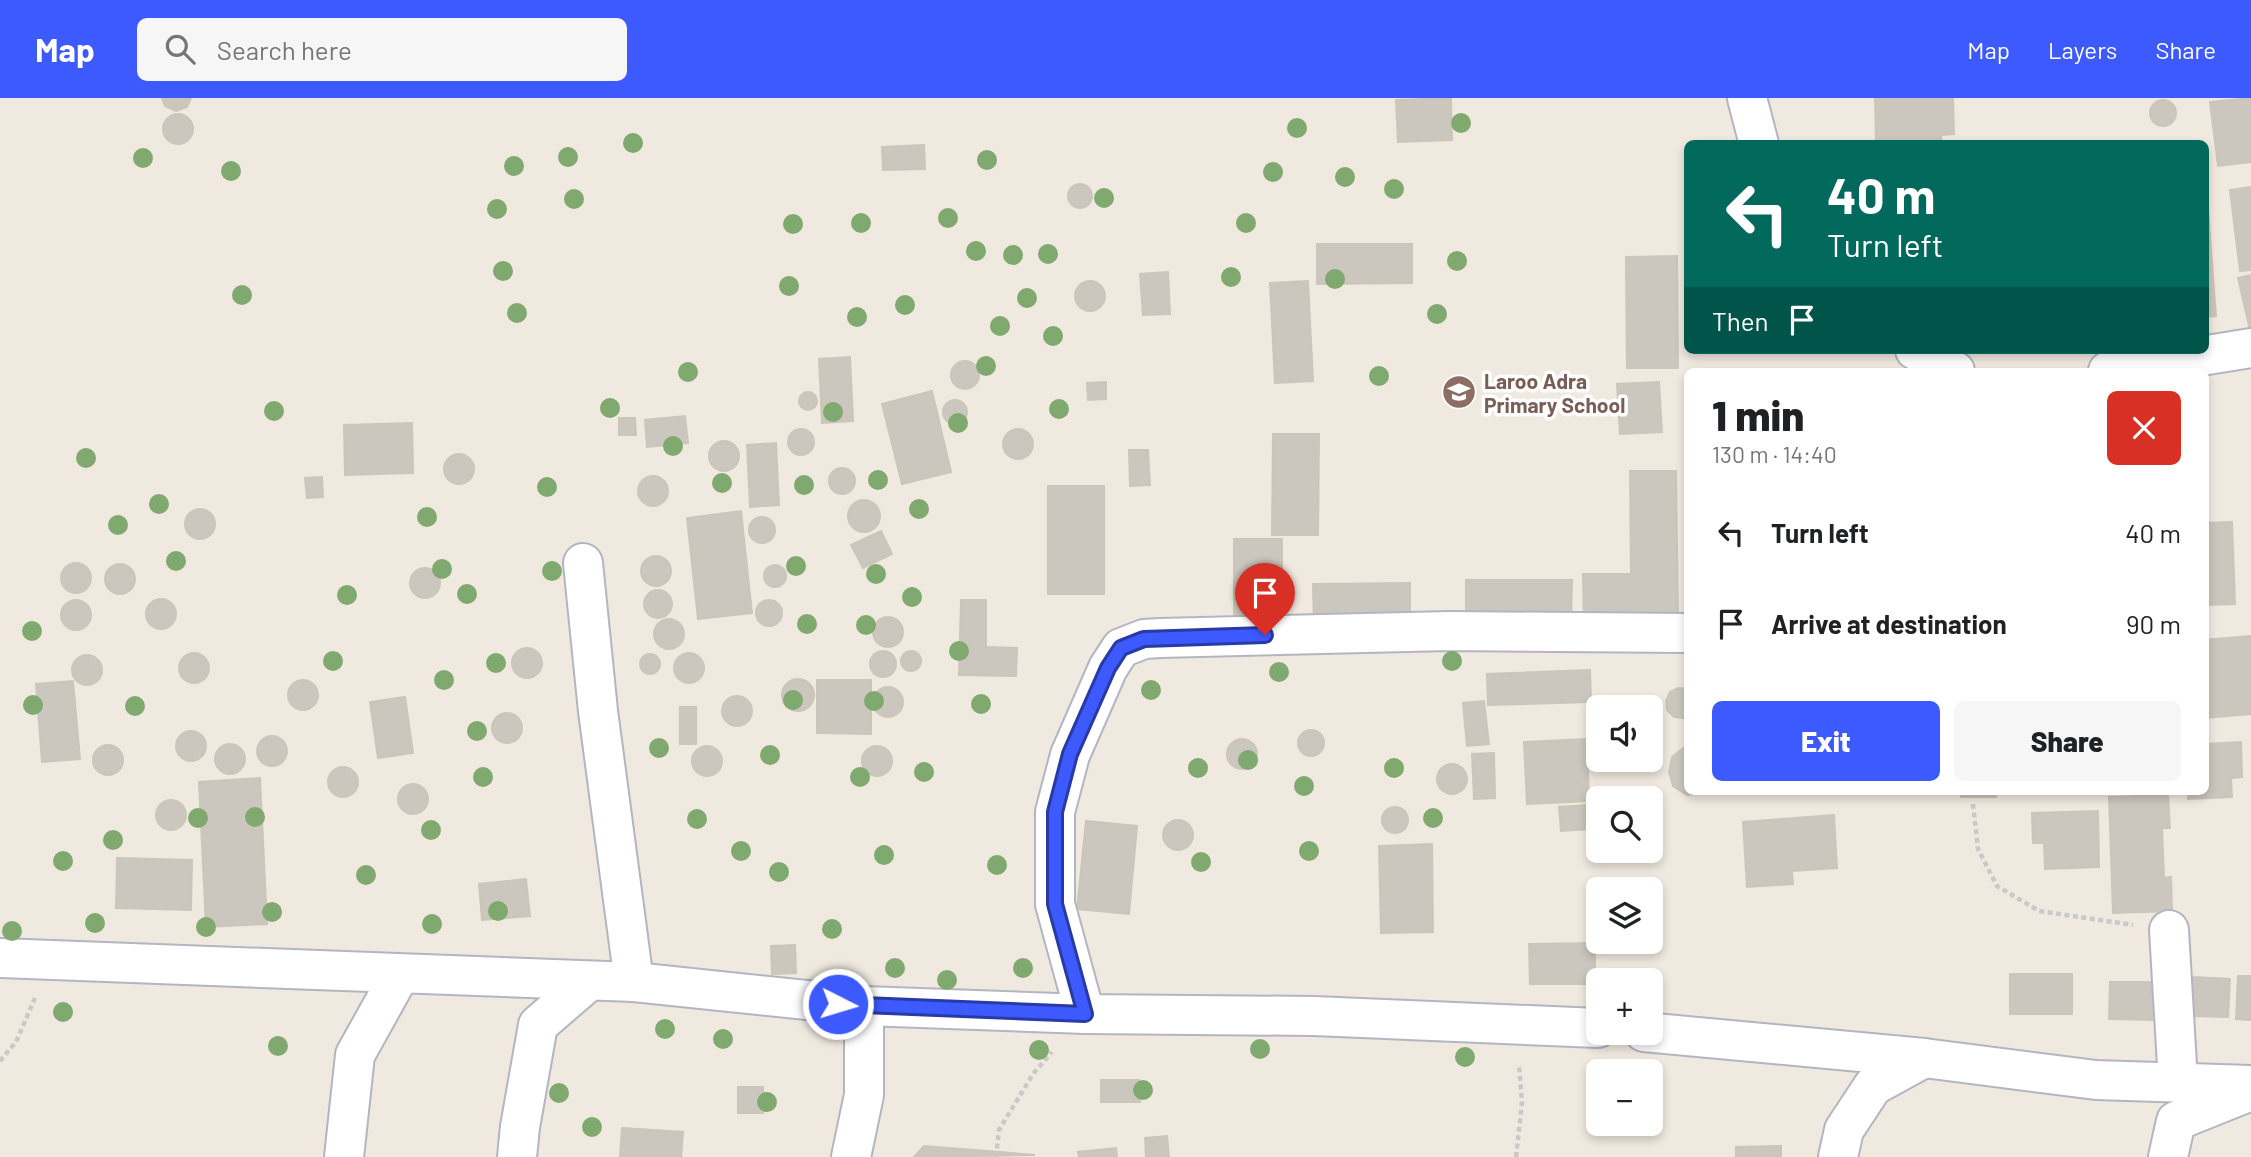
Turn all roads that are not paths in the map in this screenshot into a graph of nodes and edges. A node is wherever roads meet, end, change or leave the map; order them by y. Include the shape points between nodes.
1 (1746, 98) edge
2 (1758, 140) edge
3 (2251, 348) edge
4 (1923, 354) edge
5 (1949, 368) edge
6 (2127, 368) edge
7 (583, 563) dead end
8 (1684, 633) edge
9 (2169, 930) road end
10 (0, 958) edge
11 (400, 974) junction
12 (589, 981) junction
13 (634, 982) junction
14 (864, 1006) junction
15 (1085, 1014) junction
16 (1583, 1027) edge
17 (1663, 1034) edge
18 (1924, 1058) junction
19 (2178, 1082) junction
20 (2251, 1085) edge
21 (2251, 1091) edge
22 (344, 1157) edge
23 (517, 1157) edge
24 (851, 1157) edge
25 (1838, 1157) edge
26 (2168, 1157) edge

1 - 2 street
3 - 6 street
4 - 5 street
7 - 13 street
8 - 15 street via 1450,631 1160,638 1121,648 1070,754 1055,812 1055,904
9 - 19 street
10 - 11 street
11 - 12 street
11 - 22 street via 355,1055
12 - 13 street
12 - 23 street via 538,1025
13 - 14 street
14 - 15 street
14 - 24 street via 864,1094
15 - 16 street via 1314,1016
17 - 18 street
18 - 19 street via 2096,1080
18 - 25 street via 1873,1086 1844,1130
19 - 20 street
21 - 26 street via 2176,1121

